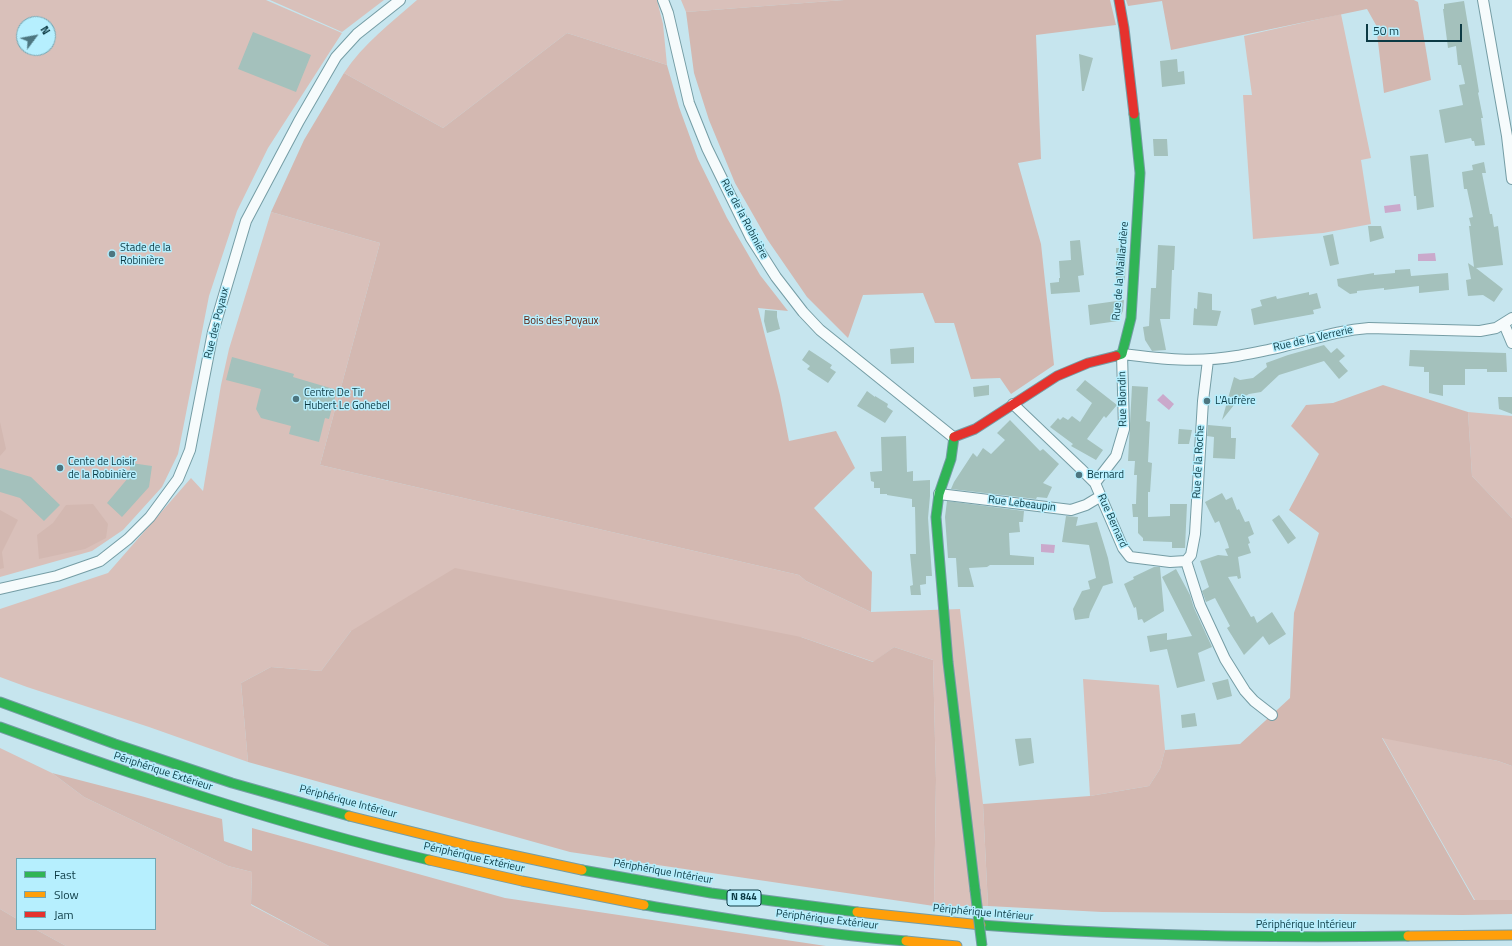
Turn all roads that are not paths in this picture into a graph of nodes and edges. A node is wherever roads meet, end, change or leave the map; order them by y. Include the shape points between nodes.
1 (400, 0) edge
2 (663, 0) edge
3 (1119, 0) edge
4 (1483, 0) edge
5 (1512, 179) edge
6 (1508, 321) edge
7 (1512, 343) edge
8 (1122, 354) junction
9 (1208, 360) junction
10 (1013, 404) junction
11 (953, 437) junction
12 (1095, 484) junction
13 (939, 494) junction
14 (1101, 496) junction
15 (1186, 561) junction
16 (0, 589) edge
17 (0, 702) edge
18 (1272, 714) dead end
19 (0, 727) edge
20 (1512, 935) edge
21 (957, 946) edge
22 (982, 946) edge

1 - 16 street, Rue des Poyaux via 357,34 336,57 246,221 213,332 190,450 178,479 150,517 100,561 57,576
2 - 11 street, Rue de la Robinière via 690,103 707,148 751,238 776,277 820,330
3 - 8 main road, Rue de la Maillardière via 1140,173 1131,318
4 - 5 street
6 - 7 street, Rue de la Verrerie
6 - 9 street, Rue de la Verrerie via 1496,328 1475,332 1376,328 1338,331 1271,349
8 - 9 street, Rue de la Verrerie via 1176,360
8 - 10 main road via 1076,367
8 - 12 street, Rue Blondin via 1124,429 1116,456
9 - 15 street, Rue de la Roche via 1195,534 1191,555
10 - 11 main road via 975,429
10 - 12 street, Rue Bernard
11 - 13 main road via 951,459
12 - 14 street, Rue Bernard
13 - 14 street, Rue Lebeaupin via 1071,510
13 - 22 main road, bridge via 936,517 946,646
14 - 15 street, Rue Bernard via 1123,548 1130,557 1170,562
15 - 18 street via 1200,605 1225,659 1245,691
17 - 20 main road, Périphérique Intérieur / N 844 via 204,774 375,822 516,856 737,897 887,916 1082,932 1269,937
19 - 21 main road, Périphérique Extérieur / N 844 via 192,794 381,848 476,871 551,888 698,914 845,935

